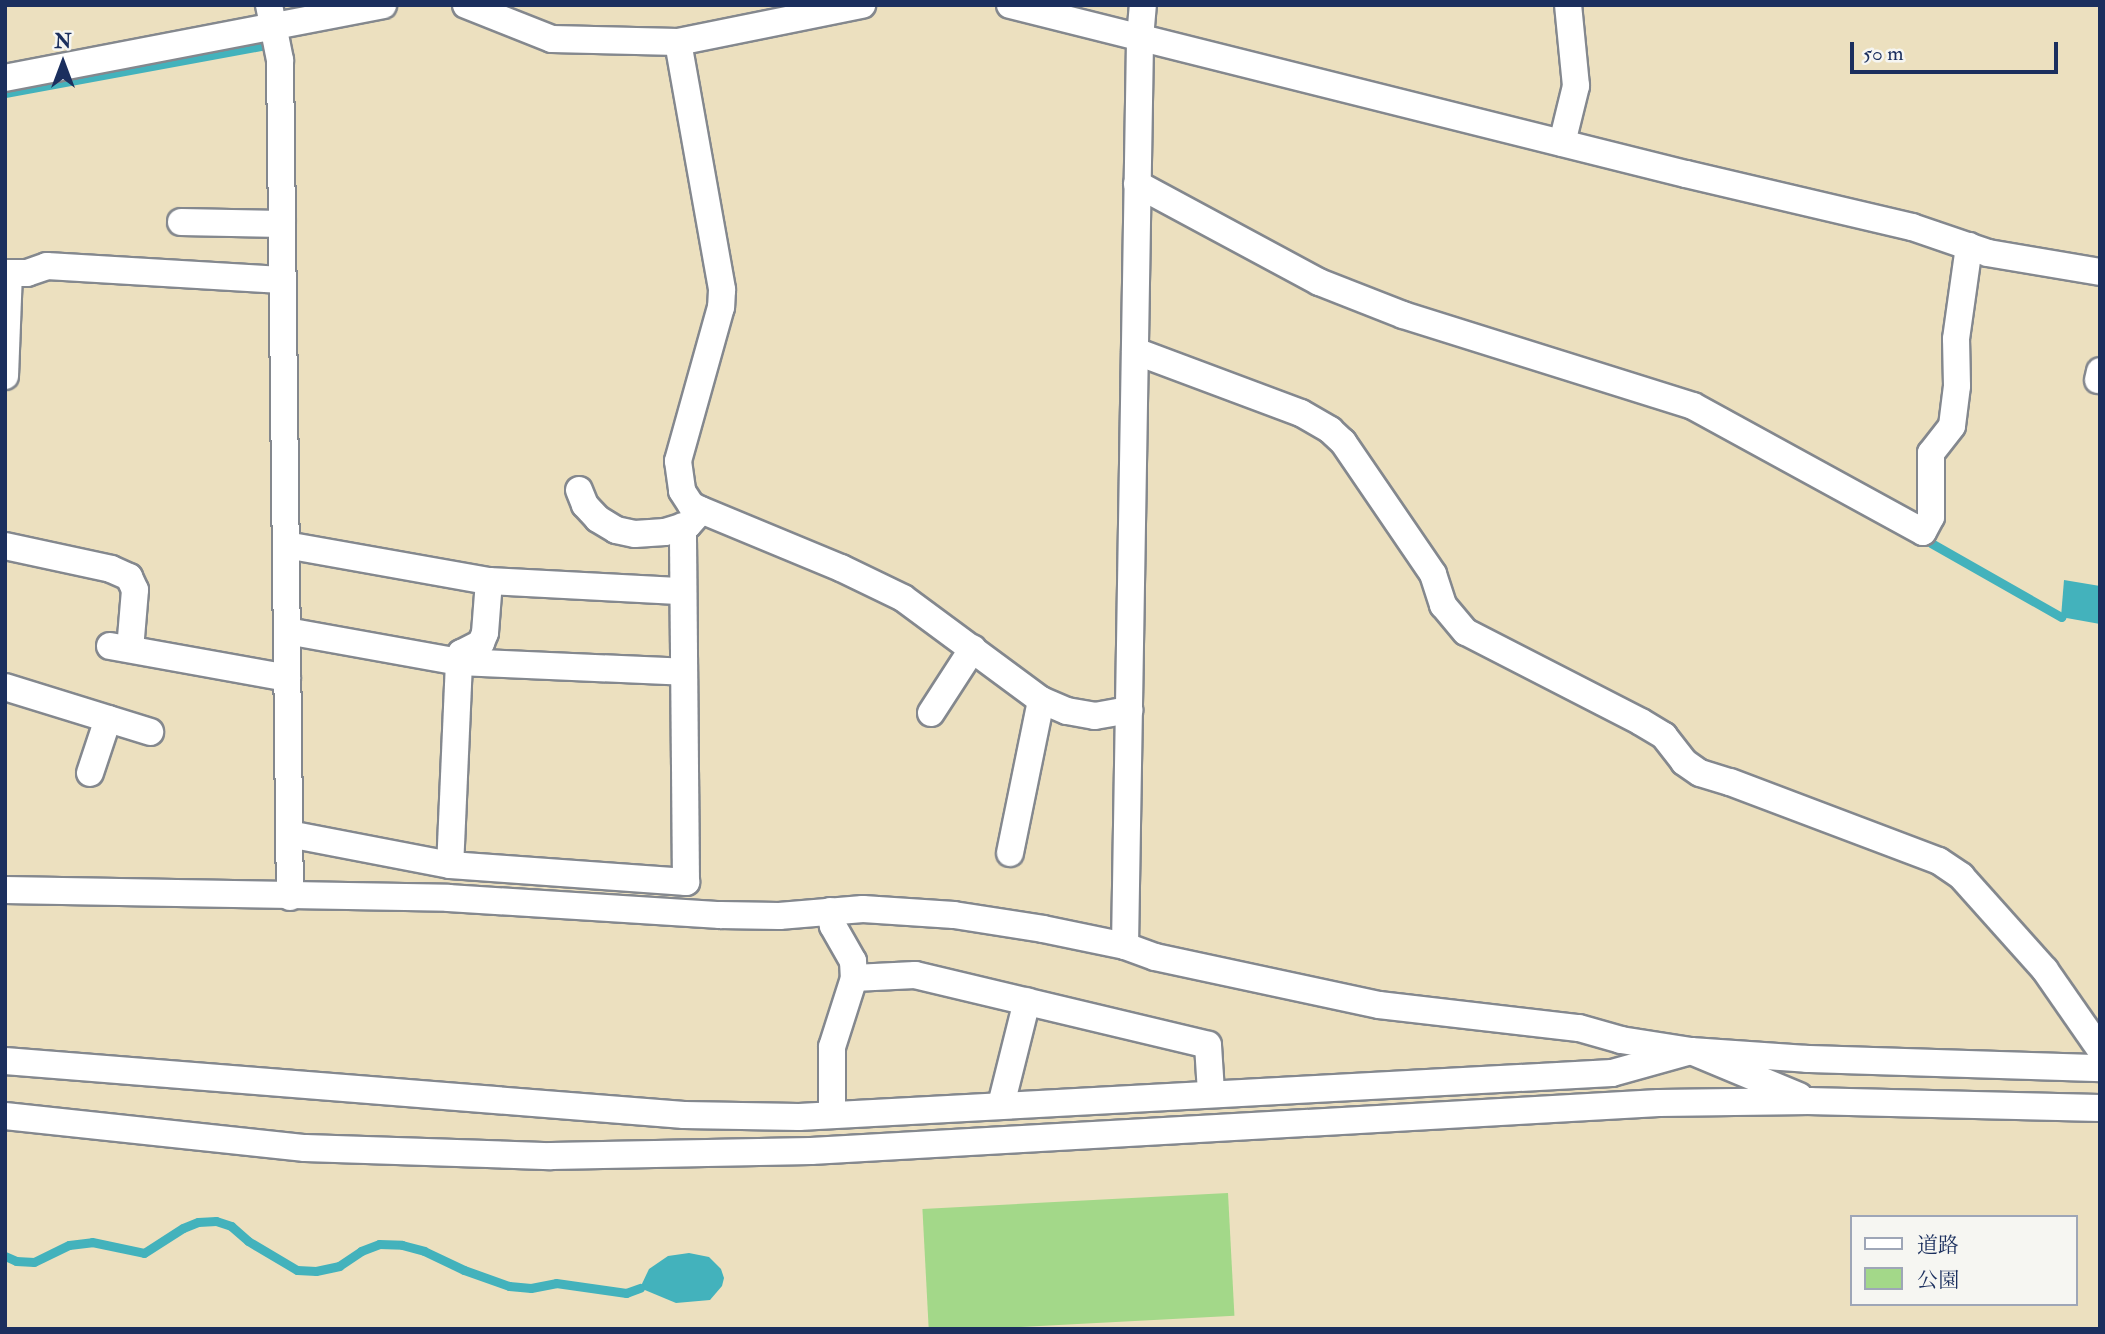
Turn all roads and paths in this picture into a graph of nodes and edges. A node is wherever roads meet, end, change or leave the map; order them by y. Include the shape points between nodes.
1 (383, 5) edge
2 (467, 5) edge
3 (862, 5) edge
4 (1010, 5) edge
5 (1143, 5) edge
6 (1568, 5) edge
7 (317, 13) edge
8 (271, 16) edge
9 (1140, 38) junction
10 (678, 42) junction
11 (5, 78) edge
12 (1562, 143) junction
13 (1137, 184) junction
14 (181, 222) dead end
15 (282, 224) junction
16 (1969, 246) junction
17 (2100, 272) edge
18 (7, 273) edge
19 (282, 280) junction
20 (1135, 351) junction
21 (5, 376) edge
22 (579, 490) dead end
23 (692, 518) junction
24 (286, 545) junction
25 (5, 547) edge
26 (489, 580) junction
27 (683, 591) junction
28 (287, 631) junction
29 (973, 649) junction
30 (459, 662) junction
31 (684, 672) junction
32 (288, 678) junction
33 (5, 687) edge
34 (1041, 700) junction
35 (1129, 710) junction
36 (931, 713) dead end
37 (108, 719) junction
38 (150, 732) dead end
39 (90, 773) dead end
40 (289, 834) junction
41 (1010, 853) dead end
42 (450, 865) junction
43 (5, 890) edge
44 (290, 897) junction
45 (830, 911) junction
46 (1125, 946) junction
47 (854, 978) junction
48 (1027, 1000) junction
49 (2100, 1049) edge
50 (1691, 1051) junction
51 (5, 1061) edge
52 (2100, 1068) edge
53 (1211, 1093) junction
54 (1810, 1101) junction
55 (1001, 1104) junction
56 (2100, 1108) edge
57 (832, 1115) junction
58 (5, 1116) edge

1 - 7 street
2 - 10 street via 552,39
3 - 10 street
4 - 9 street
5 - 9 street
6 - 12 street via 1576,86
7 - 8 street
8 - 11 street
8 - 15 street via 280,60
9 - 12 street
9 - 13 street
10 - 23 street via 722,290 678,461
12 - 16 street via 1912,227
13 - 16 street via 1320,282 1355,296 1693,406 1923,532 1931,517 1931,453 1952,426 1956,339
13 - 20 street
14 - 15 street
15 - 19 street
16 - 17 street
18 - 19 street via 113,258
18 - 21 street
19 - 24 street
20 - 35 street
20 - 49 street via 1301,413 1330,430 1343,442 1433,574 1443,605 1466,632 1641,722 1664,736 1684,762 1700,773 1939,862 1961,876 2045,970
22 - 23 street via 584,505 616,530 665,532
23 - 27 street
23 - 29 street via 841,568 903,598
24 - 26 street
24 - 28 street
25 - 32 street via 111,569 128,577 135,590 120,648
26 - 27 street
26 - 30 street via 485,633 481,643 461,653
27 - 31 street
28 - 30 street
28 - 32 street
29 - 34 street
29 - 36 street
30 - 31 street
30 - 42 street
31 - 42 street via 686,882
32 - 40 street
33 - 37 street
34 - 35 street via 1095,716
34 - 41 street
35 - 46 street
37 - 38 street
37 - 39 street
40 - 42 street
40 - 44 street
43 - 44 street
44 - 45 street via 448,898 720,915
45 - 46 street via 897,910 995,919
45 - 47 street via 833,926 853,961
46 - 50 street via 1155,957 1379,1005 1579,1028
47 - 48 street via 915,975
47 - 57 street via 832,1047
48 - 53 street via 1208,1045
48 - 55 street
50 - 52 street
50 - 53 street via 1612,1073
50 - 54 street
51 - 57 street via 684,1115
53 - 55 street
54 - 56 street
54 - 58 street via 1659,1103 688,1155 551,1156 305,1148
55 - 57 street

